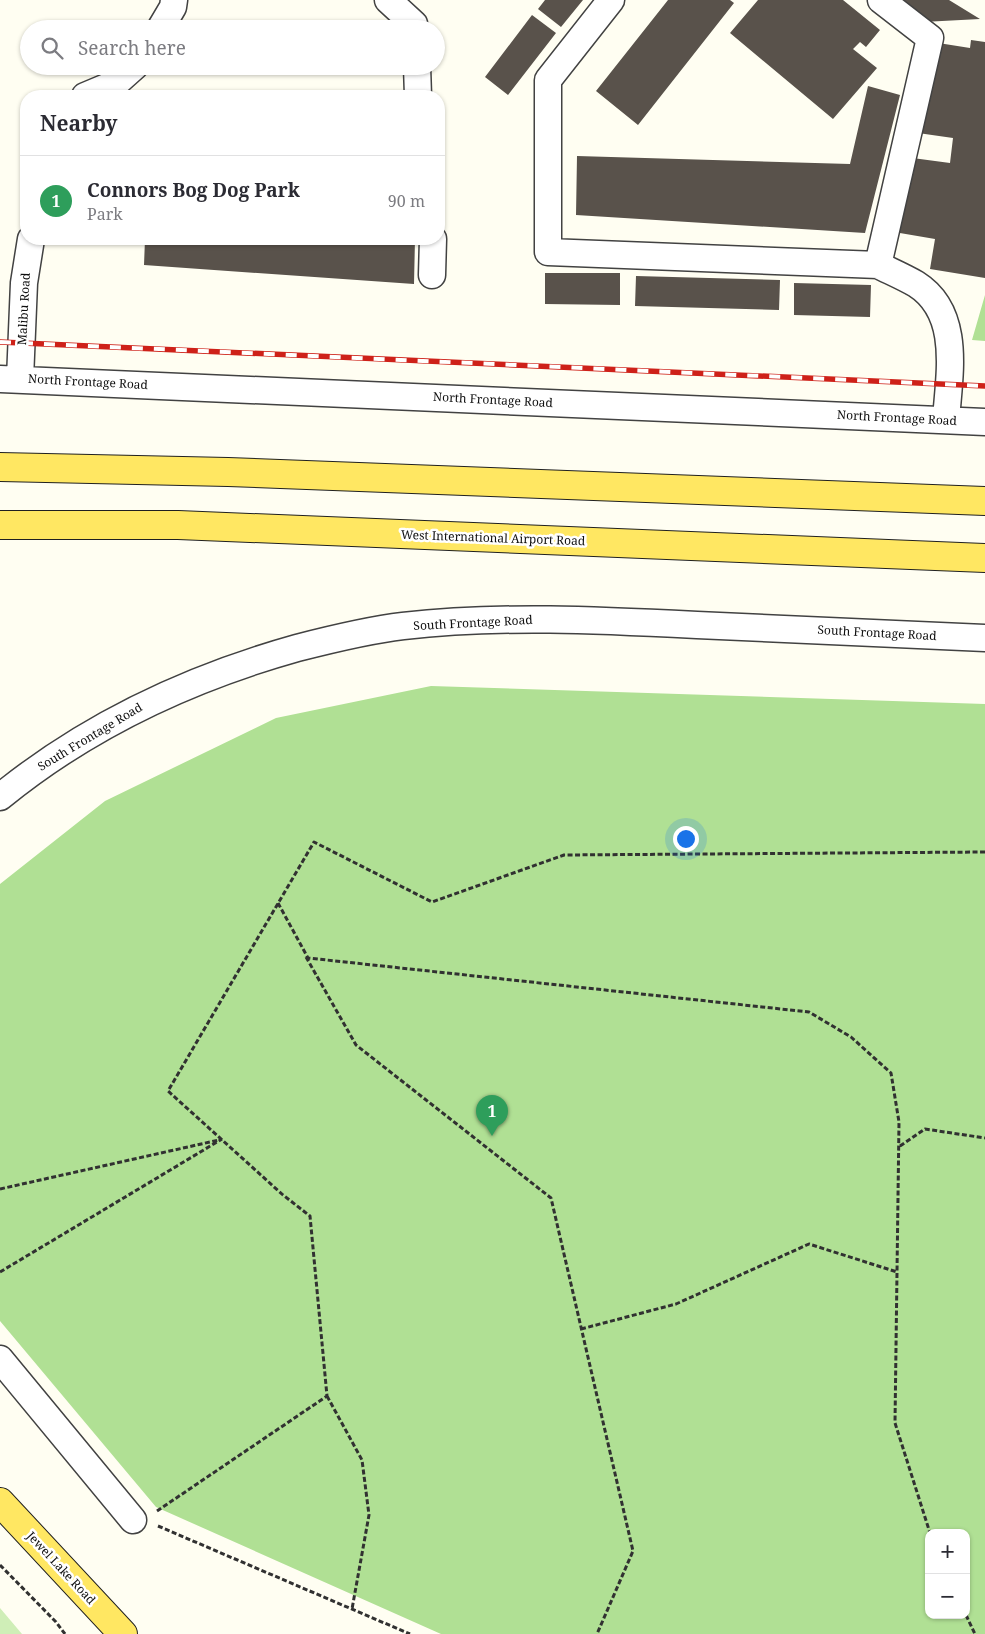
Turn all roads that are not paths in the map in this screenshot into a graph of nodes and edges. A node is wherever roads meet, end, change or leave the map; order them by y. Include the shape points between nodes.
1 (174, 0) edge
2 (388, 0) edge
3 (611, 0) edge
4 (881, 0) edge
5 (165, 20) edge
6 (410, 20) edge
7 (417, 75) edge
8 (127, 82) edge
9 (103, 90) edge
10 (418, 90) edge
11 (30, 245) edge
12 (433, 245) edge
13 (878, 265) junction
14 (432, 276) dead end
15 (10, 379) edge
16 (946, 420) junction
17 (985, 422) edge
18 (0, 467) edge
19 (985, 501) edge
20 (0, 525) edge
21 (985, 558) edge
22 (985, 638) edge
23 (0, 797) edge
24 (0, 1359) edge
25 (0, 1502) edge
26 (146, 1519) road end
27 (123, 1634) edge

1 - 5 street
2 - 6 street
3 - 13 street via 548,80 548,252
4 - 13 street via 930,38
7 - 10 street
8 - 9 street
11 - 15 street, Malibu Road
12 - 14 street
13 - 16 street via 917,284 937,304 946,326 950,351
15 - 16 street, North Frontage Road
16 - 17 street, North Frontage Road
18 - 19 main road via 228,472
20 - 21 main road, West International Airport Road via 188,526
22 - 23 street, South Frontage Road via 583,619 475,620 402,626 332,639 254,660 143,705 83,738 28,774
24 - 26 street
25 - 27 main road, Jewel Lake Road

